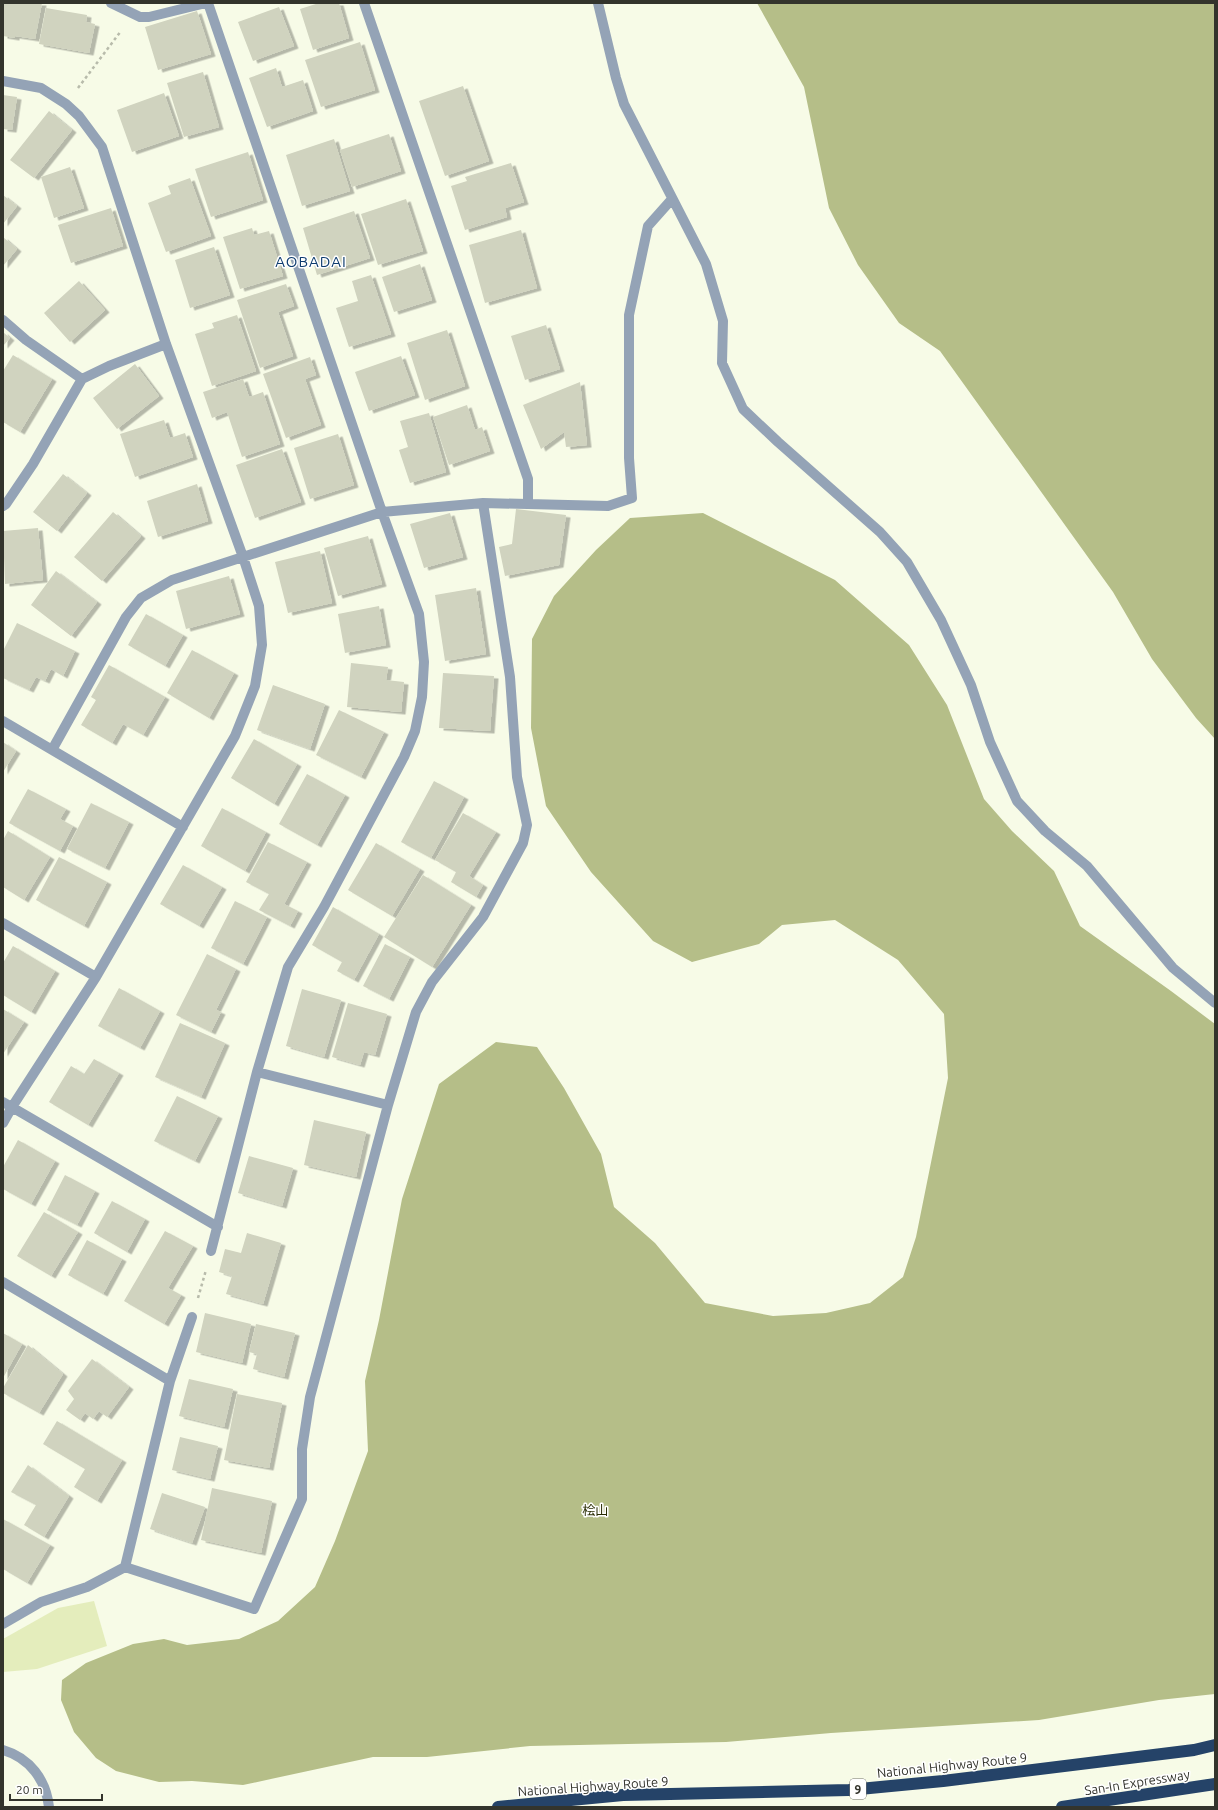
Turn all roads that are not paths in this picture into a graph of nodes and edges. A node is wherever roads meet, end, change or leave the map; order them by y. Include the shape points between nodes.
1 (111, 3) edge
2 (207, 3) edge
3 (364, 3) edge
4 (598, 3) edge
5 (3, 81) edge
6 (672, 199) junction
7 (3, 320) edge
8 (166, 344) junction
9 (82, 379) junction
10 (483, 503) junction
11 (528, 504) junction
12 (3, 506) edge
13 (382, 512) junction
14 (243, 557) junction
15 (3, 721) edge
16 (52, 750) junction
17 (182, 827) junction
18 (3, 923) edge
19 (96, 977) junction
20 (1215, 1003) edge
21 (257, 1072) junction
22 (7, 1104) edge
23 (388, 1105) junction
24 (3, 1123) edge
25 (218, 1227) junction
26 (211, 1252) road end
27 (3, 1282) edge
28 (192, 1318) road end
29 (170, 1381) junction
30 (125, 1567) junction
31 (3, 1624) edge
32 (1215, 1745) edge
33 (3, 1750) edge
34 (1215, 1777) edge
35 (1215, 1784) edge
36 (1099, 1802) junction
37 (49, 1807) edge
38 (498, 1807) edge
39 (1062, 1807) edge

1 - 2 street via 140,17 157,16
2 - 13 street
3 - 11 street via 528,479
4 - 6 street via 624,104
5 - 8 street via 42,88 79,116 102,147
6 - 11 street via 648,226 629,315 629,458 632,498 608,506
6 - 20 street via 706,264 723,321 722,363 744,409 880,532 907,562 940,620 971,685 990,742 1017,801 1045,831 1087,866 1173,968
7 - 9 street via 26,340
8 - 9 street
8 - 14 street
9 - 12 street via 33,464
10 - 11 street
10 - 13 street
10 - 23 street via 510,677 517,777 527,825 523,843 483,917 432,982 416,1012
13 - 14 street
13 - 21 street via 419,614 424,662 422,697 415,731 404,757 288,967
14 - 16 street via 172,580 141,598 126,617
14 - 17 street via 259,606 262,645 256,686 235,736
15 - 16 street
16 - 17 street
17 - 19 street
18 - 19 street
19 - 22 street
21 - 23 street
21 - 25 street
22 - 24 street
22 - 25 street
23 - 30 street via 310,1397 302,1449 302,1499 254,1609
25 - 26 street
27 - 29 street
28 - 29 street
29 - 30 street
30 - 31 street via 87,1587 41,1602
32 - 38 highway, National Highway Route 9 / 9 via 1194,1750 959,1779 849,1790 623,1795
33 - 37 street via 21,1758 40,1777 48,1795
34 - 36 highway
35 - 36 highway, San-In Expressway
36 - 39 highway, San-In Expressway

